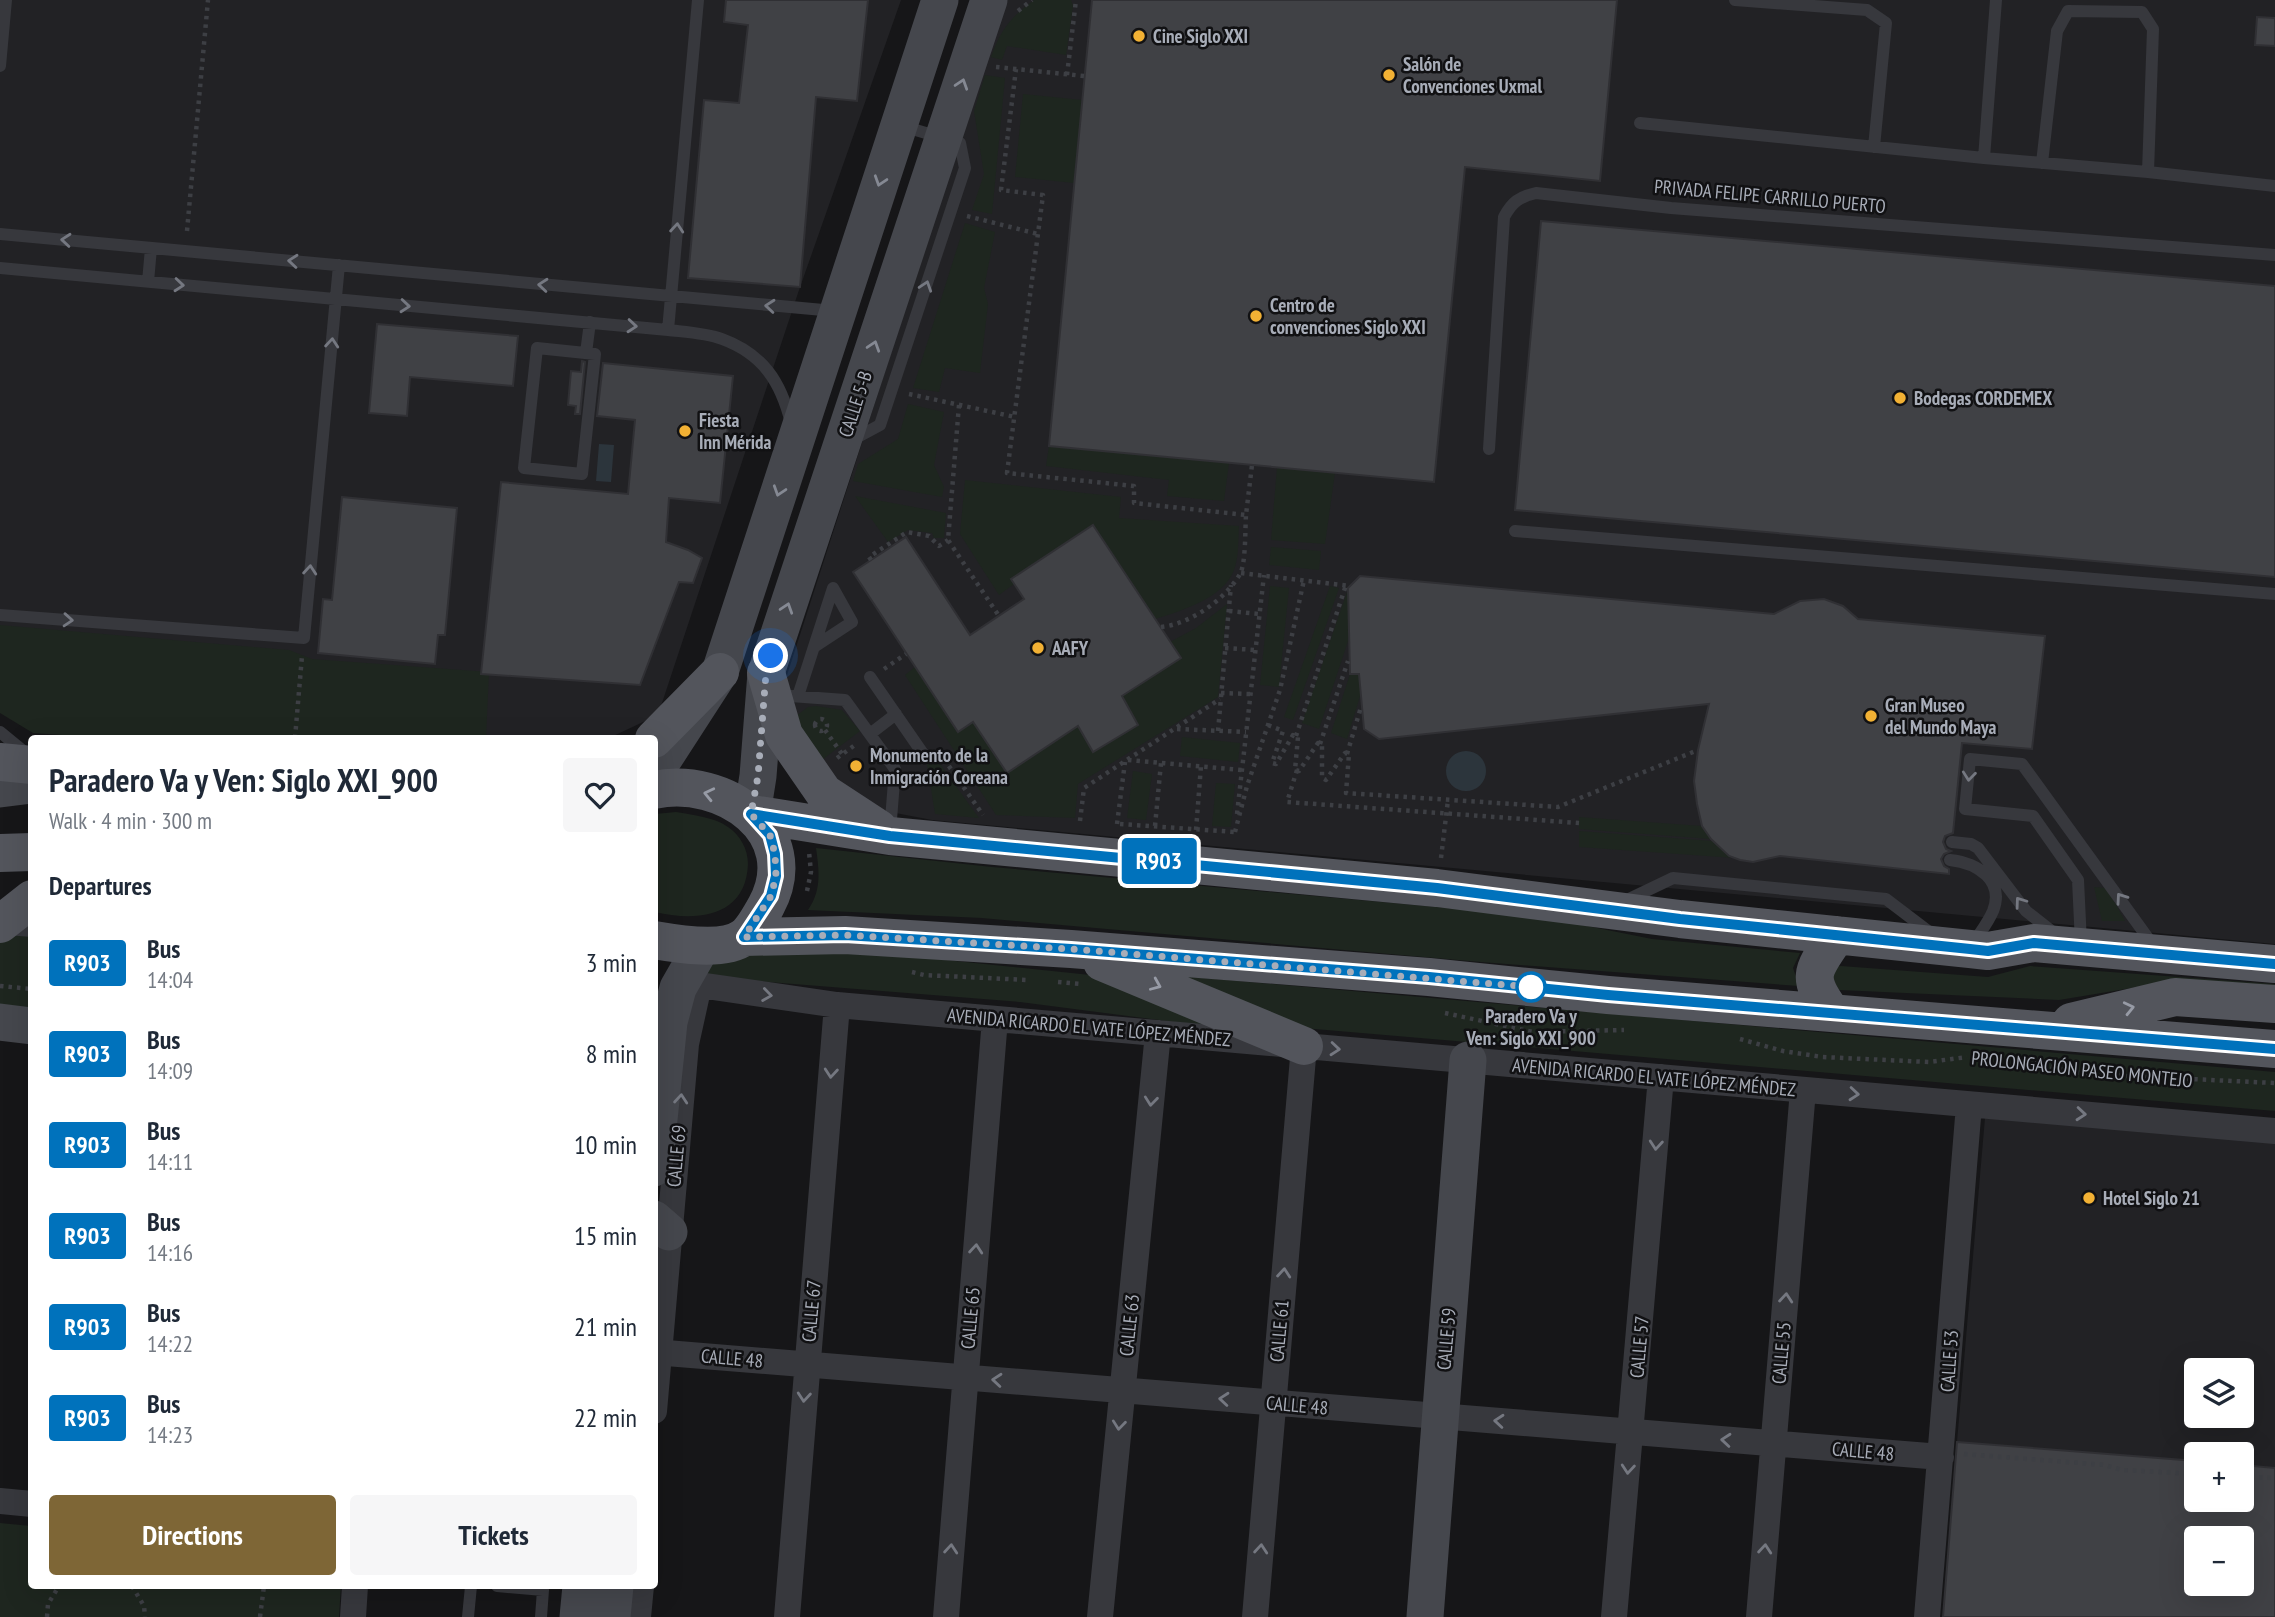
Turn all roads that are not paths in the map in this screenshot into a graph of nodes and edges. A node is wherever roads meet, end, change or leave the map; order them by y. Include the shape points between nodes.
1 (6, 0) edge
2 (698, 0) edge
3 (940, 0) edge
4 (990, 0) edge
5 (1735, 0) edge
6 (1996, 0) edge
7 (0, 66) edge
8 (1640, 123) dead end
9 (899, 125) junction
10 (944, 138) junction
11 (1874, 147) junction
12 (1984, 158) junction
13 (2042, 163) junction
14 (2147, 172) junction
15 (2275, 186) edge
16 (0, 234) edge
17 (151, 248) junction
18 (2275, 255) edge
19 (339, 265) junction
20 (0, 268) edge
21 (148, 282) junction
22 (671, 296) junction
23 (336, 299) junction
24 (838, 311) junction
25 (590, 322) junction
26 (668, 330) junction
27 (586, 353) junction
28 (796, 440) junction
29 (1489, 449) dead end
30 (1515, 531) dead end
31 (2275, 594) edge
32 (0, 615) edge
33 (814, 647) dead end
34 (720, 672) junction
35 (870, 677) dead end
36 (778, 688) junction
37 (895, 714) junction
38 (0, 732) edge
39 (870, 734) junction
40 (658, 735) edge
41 (28, 754) edge
42 (926, 758) dead end
43 (0, 762) edge
44 (28, 765) edge
45 (658, 768) edge
46 (28, 786) edge
47 (0, 789) edge
48 (658, 790) edge
49 (751, 814) junction
50 (890, 836) junction
51 (1952, 842) dead end
52 (28, 852) edge
53 (0, 853) edge
54 (1950, 860) dead end
55 (28, 902) edge
56 (1608, 909) junction
57 (0, 926) edge
58 (28, 930) edge
59 (1837, 935) junction
60 (744, 937) junction
61 (658, 940) edge
62 (702, 946) junction
63 (2076, 947) junction
64 (1959, 948) junction
65 (2160, 954) junction
66 (2275, 964) edge
67 (1070, 972) junction
68 (699, 985) joint
69 (2275, 1004) edge
70 (837, 1005) junction
71 (1832, 1013) junction
72 (995, 1019) junction
73 (0, 1022) edge
74 (28, 1026) edge
75 (1158, 1033) junction
76 (1304, 1046) junction
77 (2036, 1046) junction
78 (2275, 1049) edge
79 (1480, 1061) junction
80 (1661, 1076) junction
81 (1803, 1090) junction
82 (1969, 1105) junction
83 (658, 1129) edge
84 (2275, 1131) edge
85 (662, 1226) edge
86 (658, 1327) edge
87 (658, 1352) edge
88 (807, 1364) junction
89 (965, 1378) junction
90 (1123, 1391) junction
91 (1273, 1403) junction
92 (1450, 1417) junction
93 (1631, 1432) junction
94 (1773, 1444) junction
95 (1941, 1453) junction
96 (0, 1501) edge
97 (28, 1504) edge
98 (355, 1589) edge
99 (471, 1589) edge
100 (532, 1589) edge
101 (581, 1589) edge
102 (615, 1589) edge
103 (641, 1589) edge
104 (353, 1617) edge
105 (468, 1617) edge
106 (541, 1617) edge
107 (578, 1617) edge
108 (612, 1617) edge
109 (638, 1617) edge
110 (787, 1617) edge
111 (946, 1617) edge
112 (1100, 1617) edge
113 (1255, 1617) edge
114 (1425, 1617) edge
115 (1444, 1617) edge
116 (1614, 1617) edge
117 (1759, 1617) edge
118 (1927, 1617) edge

1 - 7 lane
22 -> 2 lane
3 - 9 street
10 -> 4 street, CALLE 5-B
5 - 11 lane via 1867,10 1886,23
6 - 12 lane
8 - 11 lane
9 - 10 lane
9 -> 24 street
36 -> 10 street, CALLE 5-B via 841,446
11 - 12 lane
12 - 13 lane
13 - 14 lane
13 - 14 lane via 2057,31 2068,11 2142,12 2153,29
14 - 15 lane
17 -> 16 lane
19 -> 17 lane
17 - 21 lane
18 - 29 lane, PRIVADA FELIPE CARRILLO PUERTO via 1524,196 1511,203 1504,217
22 -> 19 lane
19 - 23 lane
20 - 21 lane
21 -> 23 lane
24 -> 22 lane
22 - 26 lane
23 -> 25 lane
32 -> 23 lane via 304,638
24 - 28 street
25 -> 26 lane
25 - 27 lane
26 - 28 lane via 720,338 754,354 783,394
27 - 27 lane via 537,348 524,468 582,474 595,354
28 -> 34 street
30 - 31 lane
33 - 36 lane
34 - 40 main road
34 - 45 street
35 - 37 lane
36 - 39 lane via 845,700
36 - 49 street, CALLE 5-B
36 - 50 main road via 784,735 824,793
37 - 39 lane
37 - 42 lane
38 - 41 lane
39 - 50 lane via 895,769
43 - 44 main road
46 - 47 street
49 -> 48 main road via 729,799 705,792
49 - 50 main road
49 - 60 main road via 770,835 776,876 771,896
50 - 56 main road via 1437,888
63 -> 51 lane via 2026,911 1978,848
52 - 53 main road
54 - 64 lane via 1980,869 1995,892 1994,909
55 - 57 main road
56 - 59 main road
56 - 64 lane via 1673,878 1886,900
57 - 58 lane
59 - 64 main road
59 - 71 main road via 1815,968 1814,982
60 - 62 main road
60 - 67 main road via 845,935
61 - 62 main road
62 - 83 street, CALLE 69 via 678,988 669,1023
63 - 64 main road via 2034,943 1988,951
63 - 65 main road
65 -> 63 lane via 2022,764 1970,759 1965,809 2033,816 2078,880
65 - 66 main road
67 - 71 main road via 1429,977
67 -> 76 main road
68 -> 70 street, AVENIDA RICARDO EL VATE LÓPEZ MÉNDEZ
85 -> 68 street, CALLE 69 via 686,1044
77 -> 69 main road via 2175,997
70 - 72 street, AVENIDA RICARDO EL VATE LÓPEZ MÉNDEZ
70 -> 88 street, CALLE 67
71 - 77 main road
72 - 75 street, AVENIDA RICARDO EL VATE LÓPEZ MÉNDEZ
89 -> 72 street, CALLE 65
73 - 74 street
75 - 76 street, AVENIDA RICARDO EL VATE LÓPEZ MÉNDEZ
75 -> 90 street, CALLE 63
76 -> 79 street, AVENIDA RICARDO EL VATE LÓPEZ MÉNDEZ
91 -> 76 street, CALLE 61
77 - 78 main road
79 - 80 street, AVENIDA RICARDO EL VATE LÓPEZ MÉNDEZ
79 - 92 street, CALLE 59
80 - 81 street, AVENIDA RICARDO EL VATE LÓPEZ MÉNDEZ
80 -> 93 street, CALLE 57
81 -> 82 street, AVENIDA RICARDO EL VATE LÓPEZ MÉNDEZ
94 -> 81 street, CALLE 55
82 -> 84 street, AVENIDA RICARDO EL VATE LÓPEZ MÉNDEZ
82 - 95 street, CALLE 53
85 - 86 street, CALLE 69
87 - 88 street, CALLE 48
88 - 89 street, CALLE 48
88 -> 110 street, CALLE 67
90 -> 89 street, CALLE 48
111 -> 89 street, CALLE 65
91 -> 90 street, CALLE 48
90 -> 112 street, CALLE 63
91 - 92 street, CALLE 48
113 -> 91 street, CALLE 61
93 -> 92 street, CALLE 48
92 - 114 street, CALLE 59
92 - 115 street, CALLE 59
94 -> 93 street, CALLE 48
93 -> 116 street, CALLE 57
94 - 95 street, CALLE 48
117 -> 94 street, CALLE 55
95 - 118 street, CALLE 53
96 - 97 street
98 - 104 street
99 - 105 lane
100 - 106 lane via 543,1590
101 - 107 street
102 - 108 street
103 - 109 street

